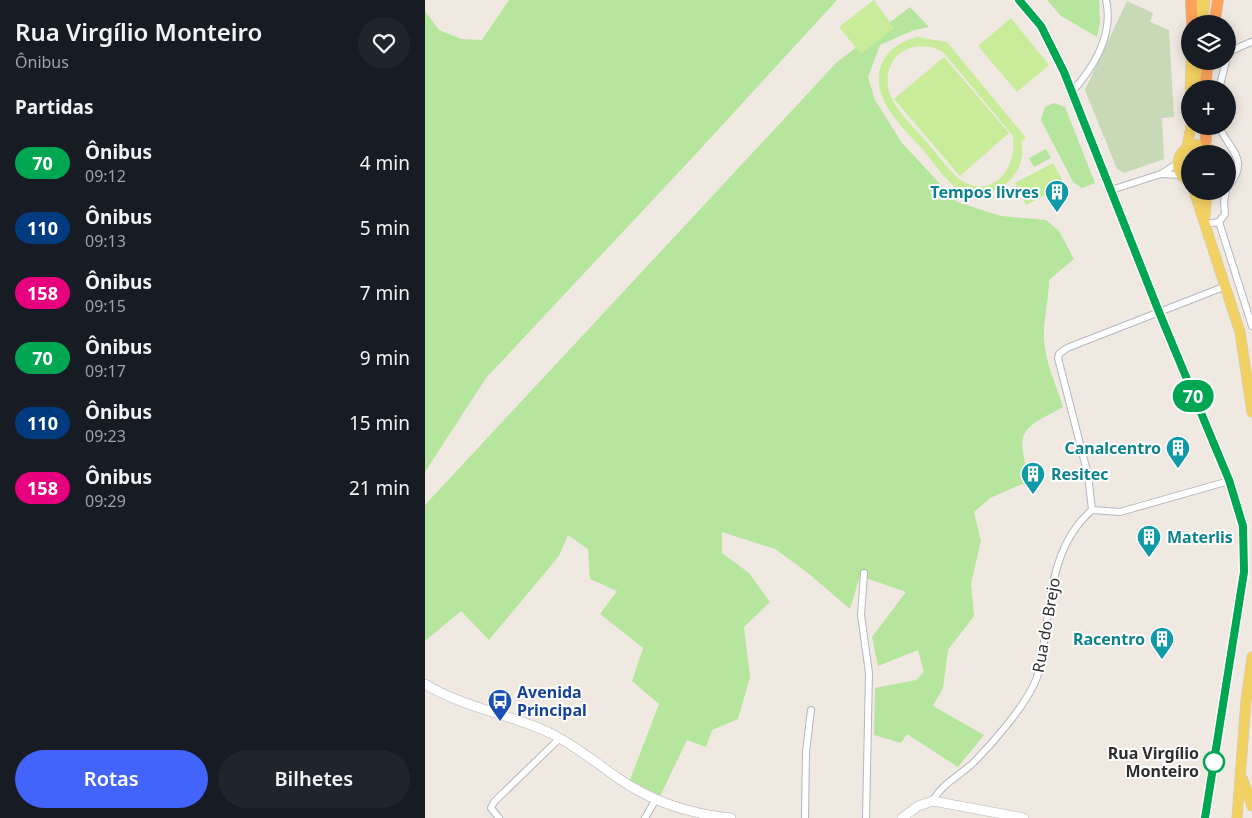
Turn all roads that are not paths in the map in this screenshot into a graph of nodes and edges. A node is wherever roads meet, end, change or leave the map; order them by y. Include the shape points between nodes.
1 (1019, 0) edge
2 (1106, 0) edge
3 (1191, 0) edge
4 (1197, 0) edge
5 (1205, 0) edge
6 (1218, 0) edge
7 (1192, 15) edge
8 (1194, 15) edge
9 (1203, 15) edge
10 (1216, 15) edge
11 (1251, 42) edge
12 (1236, 49) edge
13 (1072, 92) junction
14 (1236, 153) edge
15 (1181, 154) edge
16 (1178, 163) junction
17 (1161, 174) junction
18 (1181, 174) joint
19 (1236, 176) edge
20 (1111, 190) junction
21 (1197, 200) edge
22 (1207, 200) edge
23 (1224, 200) edge
24 (1206, 222) junction
25 (1219, 222) junction
26 (1226, 286) junction
27 (1159, 312) junction
28 (1252, 327) edge
29 (1240, 332) junction
30 (1252, 412) edge
31 (1229, 480) junction
32 (1092, 510) junction
33 (864, 574) dead end
34 (1252, 657) edge
35 (425, 684) edge
36 (811, 710) dead end
37 (559, 738) junction
38 (1242, 774) junction
39 (656, 800) junction
40 (933, 801) junction
41 (1252, 806) edge
42 (499, 818) edge
43 (645, 818) edge
44 (731, 818) edge
45 (805, 818) edge
46 (866, 818) edge
47 (903, 818) edge
48 (1024, 818) edge
49 (1205, 818) edge
50 (1237, 818) edge

1 - 13 street via 1045,33
2 - 13 street via 1109,10 1102,47
3 - 7 highway
4 - 8 main road
5 - 9 main road
6 - 10 highway
11 - 12 street
13 - 20 street
14 - 19 street via 1239,165
15 - 16 main road
16 - 17 street
16 - 18 main road
17 - 18 street
17 - 20 street
20 - 27 street
21 - 24 main road
22 - 24 main road
23 - 25 street via 1225,214
24 - 25 street
24 - 26 main road
25 - 28 street
26 - 27 street
26 - 29 main road
27 - 31 street
27 - 32 street via 1059,354 1088,475
28 - 29 street
29 - 30 main road
31 - 32 street via 1120,512
31 - 49 street via 1243,526 1244,572
32 - 40 street, Rua do Brejo via 1071,535 1057,563 1041,663 1031,690 975,761 940,790
33 - 46 street via 861,615 869,673
34 - 38 main road
35 - 37 street via 446,696 519,719
36 - 45 street via 806,752
37 - 39 street
37 - 42 street via 494,802 491,808
38 - 41 main road
38 - 50 main road
39 - 43 street
39 - 44 street via 680,809
40 - 47 street via 918,806
40 - 48 street

